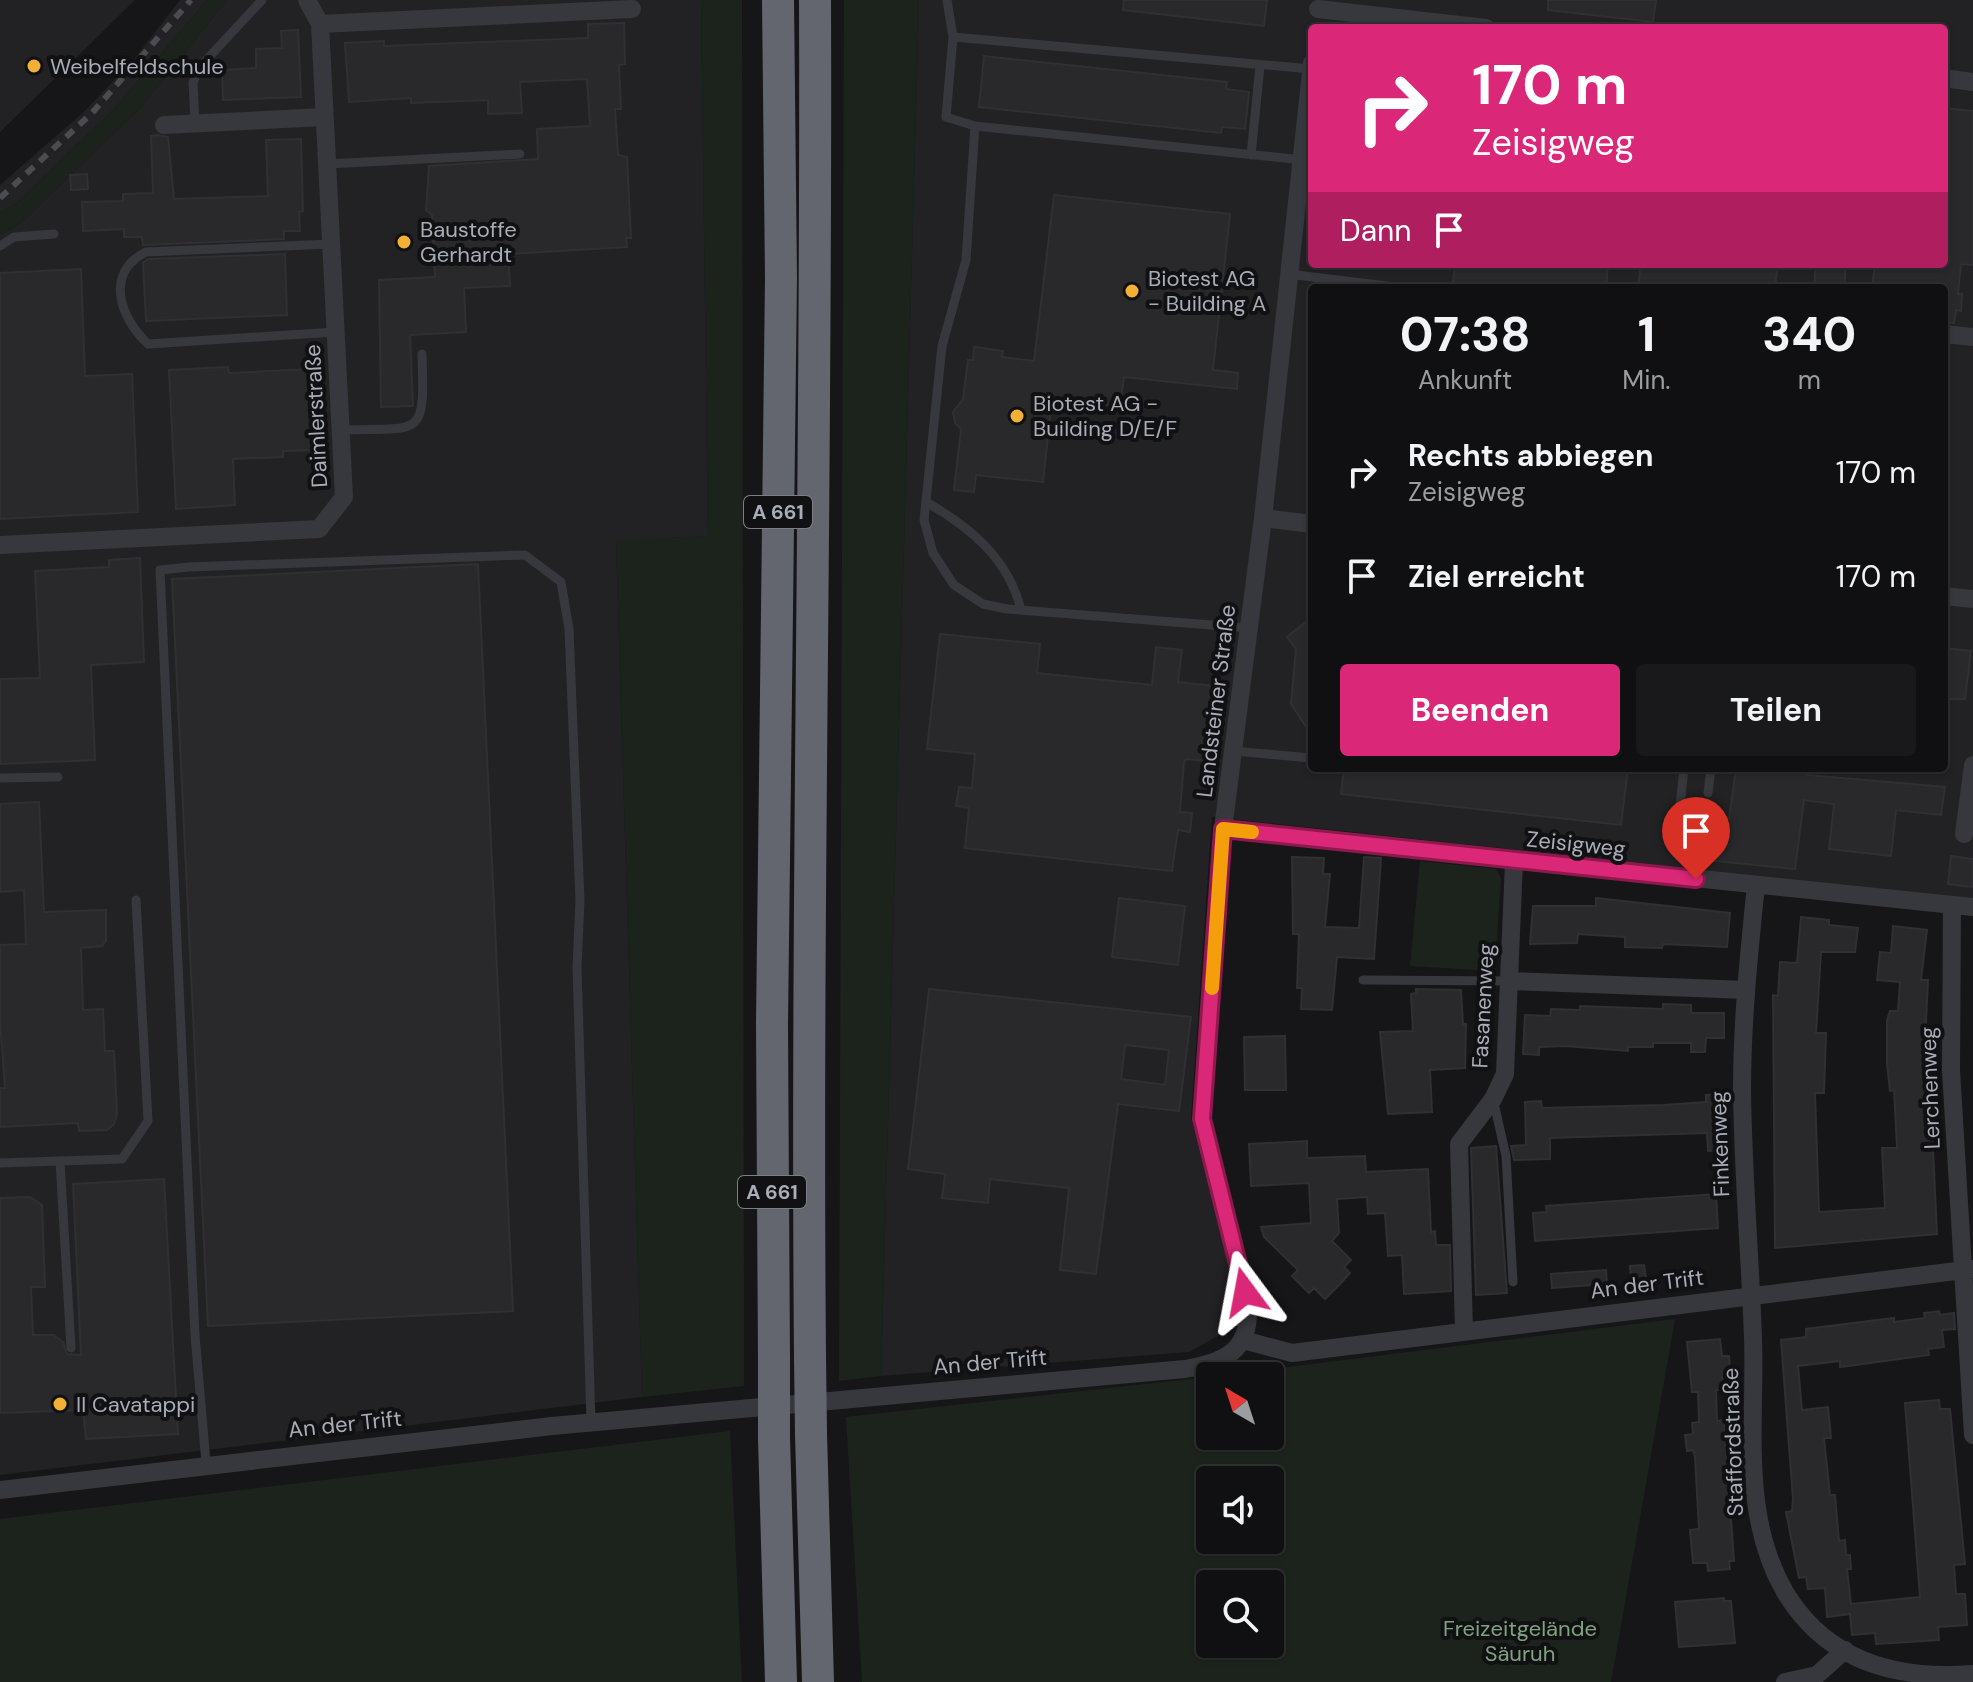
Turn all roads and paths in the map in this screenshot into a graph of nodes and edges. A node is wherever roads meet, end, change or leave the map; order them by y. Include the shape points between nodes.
1 (262, 0) edge
2 (307, 0) edge
3 (778, 0) edge
4 (815, 0) edge
5 (947, 0) edge
6 (632, 9) dead end
7 (1318, 12) edge
8 (320, 24) junction
9 (1444, 24) edge
10 (953, 37) junction
11 (1260, 66) junction
12 (1308, 69) edge
13 (1948, 79) edge
14 (1973, 82) edge
15 (1308, 103) edge
16 (324, 117) junction
17 (195, 123) junction
18 (164, 125) dead end
19 (975, 126) junction
20 (520, 154) dead end
21 (1251, 155) junction
22 (1303, 160) junction
23 (327, 164) junction
24 (54, 234) dead end
25 (331, 244) junction
26 (0, 246) edge
27 (1288, 274) junction
28 (1359, 284) edge
29 (335, 332) junction
30 (1948, 334) edge
31 (1973, 337) edge
32 (422, 354) dead end
33 (341, 430) junction
34 (926, 502) junction
35 (1263, 518) junction
36 (1308, 524) edge
37 (0, 545) edge
38 (1948, 596) edge
39 (1973, 599) edge
40 (1021, 610) junction
41 (1250, 628) junction
42 (1234, 751) junction
43 (1308, 758) edge
44 (1973, 765) edge
45 (1684, 772) edge
46 (1711, 772) edge
47 (58, 777) dead end
48 (0, 778) edge
49 (1708, 793) dead end
50 (1678, 825) dead end
51 (1223, 829) junction
52 (1964, 834) dead end
53 (1514, 862) junction
54 (1756, 885) junction
55 (136, 900) dead end
56 (1952, 905) junction
57 (1973, 907) edge
58 (1363, 980) dead end
59 (1510, 981) junction
60 (1746, 990) junction
61 (1493, 1099) junction
62 (60, 1161) junction
63 (0, 1163) edge
64 (1967, 1270) edge
65 (1513, 1282) dead end
66 (1751, 1296) junction
67 (1464, 1331) junction
68 (1243, 1340) junction
69 (71, 1348) dead end
70 (1971, 1390) edge
71 (591, 1422) junction
72 (1973, 1435) edge
73 (206, 1463) junction
74 (0, 1490) edge
75 (1845, 1650) junction
76 (1973, 1674) edge
77 (781, 1682) edge
78 (818, 1682) edge
79 (1785, 1682) edge

1 - 17 lane via 198,69 193,83
2 - 8 street, Daimlerstraße
3 - 77 highway, A 661, bridge via 781,278 772,1024
4 - 78 highway, A 661, bridge via 807,1012
5 - 10 lane
6 - 8 street
7 - 9 street
8 - 16 street, Daimlerstraße
10 - 11 lane
10 - 19 lane via 946,117
11 - 12 lane
11 - 21 lane
13 - 14 street
15 - 22 street, Landsteiner Straße
16 - 17 street
16 - 23 street, Daimlerstraße
17 - 18 street
19 - 21 lane
19 - 34 lane via 966,260 942,346
20 - 23 lane
21 - 22 lane
22 - 27 street, Landsteiner Straße
23 - 25 street, Daimlerstraße
24 - 26 lane via 14,237
25 - 29 street, Daimlerstraße
25 - 29 lane via 146,252 131,260 123,273 121,296 129,327 148,344
27 - 28 lane
27 - 35 street, Landsteiner Straße
29 - 33 street, Daimlerstraße
30 - 31 street
32 - 33 lane via 424,403 416,424
33 - 37 street, Daimlerstraße via 344,497 319,529
34 - 40 lane via 988,545 1016,587
34 - 40 lane via 924,520 933,553 954,585 983,604
35 - 36 street
35 - 41 street, Landsteiner Straße
38 - 39 street
40 - 41 lane
41 - 42 street, Landsteiner Straße
42 - 43 lane
42 - 51 street, Landsteiner Straße
44 - 52 street
45 - 50 lane
46 - 49 lane
47 - 48 lane
51 - 53 street, Zeisigweg
51 - 68 street, Landsteiner Straße via 1202,1119 1248,1307
53 - 54 street, Zeisigweg
53 - 59 street, Fasanenweg
54 - 56 street, Zeisigweg
54 - 60 street, Finkenweg
55 - 62 lane via 148,1121 122,1159
56 - 57 street, Zeisigweg
56 - 64 street, Lerchenweg via 1951,1070
58 - 59 lane
59 - 60 street
59 - 61 street, Fasanenweg via 1505,1074
60 - 66 street, Finkenweg via 1742,1103
61 - 65 lane via 1506,1156
61 - 67 street, Fasanenweg via 1459,1144
62 - 63 lane
62 - 69 lane
64 - 66 street, An der Trift
64 - 70 street, Lerchenweg
66 - 67 street, An der Trift
66 - 75 street, Staffordstraße via 1753,1460 1768,1556 1787,1595 1814,1628
67 - 68 street, An der Trift via 1292,1353
68 - 71 street, An der Trift via 1224,1358 1185,1369
70 - 72 street, Lerchenweg
71 - 73 street, An der Trift
71 - 73 lane via 577,967 580,901 569,629 561,582 525,555 160,570 195,1335
73 - 74 street, An der Trift
75 - 76 street, Staffordstraße via 1902,1674
75 - 79 street via 1817,1675

